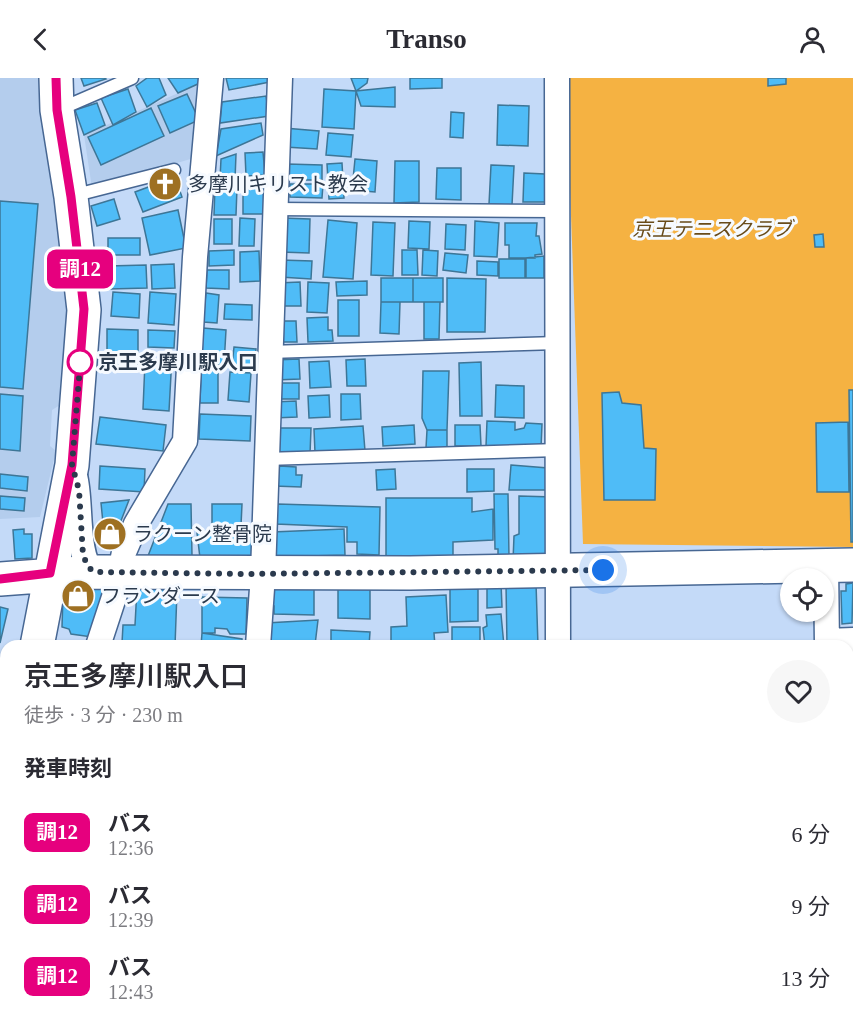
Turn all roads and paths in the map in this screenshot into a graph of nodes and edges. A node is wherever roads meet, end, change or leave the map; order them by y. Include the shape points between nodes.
1 (56, 78) edge
2 (132, 78) edge
3 (211, 78) edge
4 (280, 78) edge
5 (557, 78) edge
6 (57, 110) junction
7 (174, 170) dead end
8 (71, 197) junction
9 (274, 209) junction
10 (558, 212) junction
11 (557, 343) junction
12 (269, 352) junction
13 (558, 450) junction
14 (265, 459) junction
15 (72, 465) junction
16 (840, 565) edge
17 (558, 571) junction
18 (107, 572) junction
19 (50, 573) junction
20 (263, 574) junction
21 (0, 579) edge
22 (38, 640) edge
23 (99, 640) edge
24 (258, 640) edge
25 (558, 640) edge
26 (828, 640) edge

1 - 6 street
2 - 6 lane
3 - 18 street via 184,441 124,552
4 - 9 street
5 - 10 street
6 - 8 street
7 - 8 lane
8 - 15 street via 84,309
9 - 10 lane
9 - 12 street
10 - 11 street
11 - 12 lane
11 - 13 street
12 - 14 street
13 - 14 lane
13 - 17 street
14 - 20 street
15 - 18 street via 79,490 83,555 88,567
15 - 19 street
16 - 17 street
16 - 26 street
17 - 20 street
17 - 25 street
18 - 19 street
18 - 20 street
18 - 23 street
19 - 21 street
19 - 22 street
20 - 24 street

